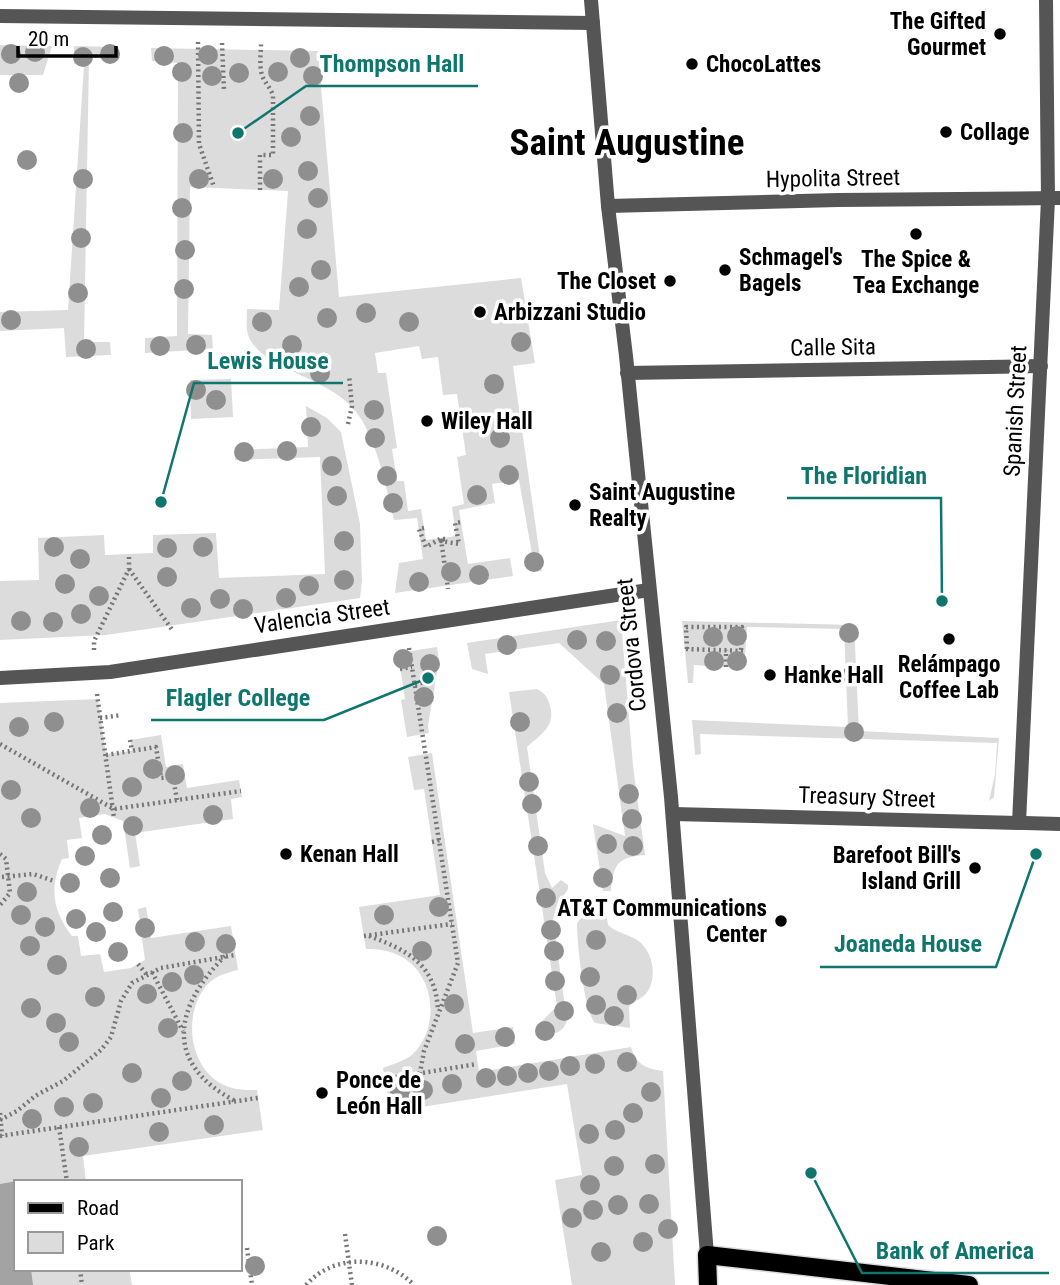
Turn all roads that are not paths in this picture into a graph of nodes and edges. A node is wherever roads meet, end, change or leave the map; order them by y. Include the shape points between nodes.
1 (591, 0) edge
2 (1046, 0) edge
3 (0, 16) edge
4 (593, 23) junction
5 (1054, 199) edge
6 (608, 206) junction
7 (1041, 366) junction
8 (627, 373) junction
9 (649, 590) junction
10 (0, 678) edge
11 (673, 814) junction
12 (1019, 823) junction
13 (1060, 824) edge
14 (707, 1255) junction
15 (708, 1285) edge
16 (969, 1285) edge

1 - 4 street, Cordova Street
2 - 5 street, Spanish Street
3 - 4 street
4 - 6 street, Cordova Street
5 - 6 street, Hypolita Street
5 - 7 street, Spanish Street
6 - 8 street, Cordova Street
7 - 8 street, Calle Sita
7 - 12 street, Spanish Street
8 - 9 street, Cordova Street
9 - 10 street, Valencia Street via 96,673
9 - 11 street, Cordova Street
11 - 12 street, Treasury Street
11 - 14 street, Cordova Street
12 - 13 street, Treasury Street
14 - 15 main road, Cordova Street
14 - 16 main road

